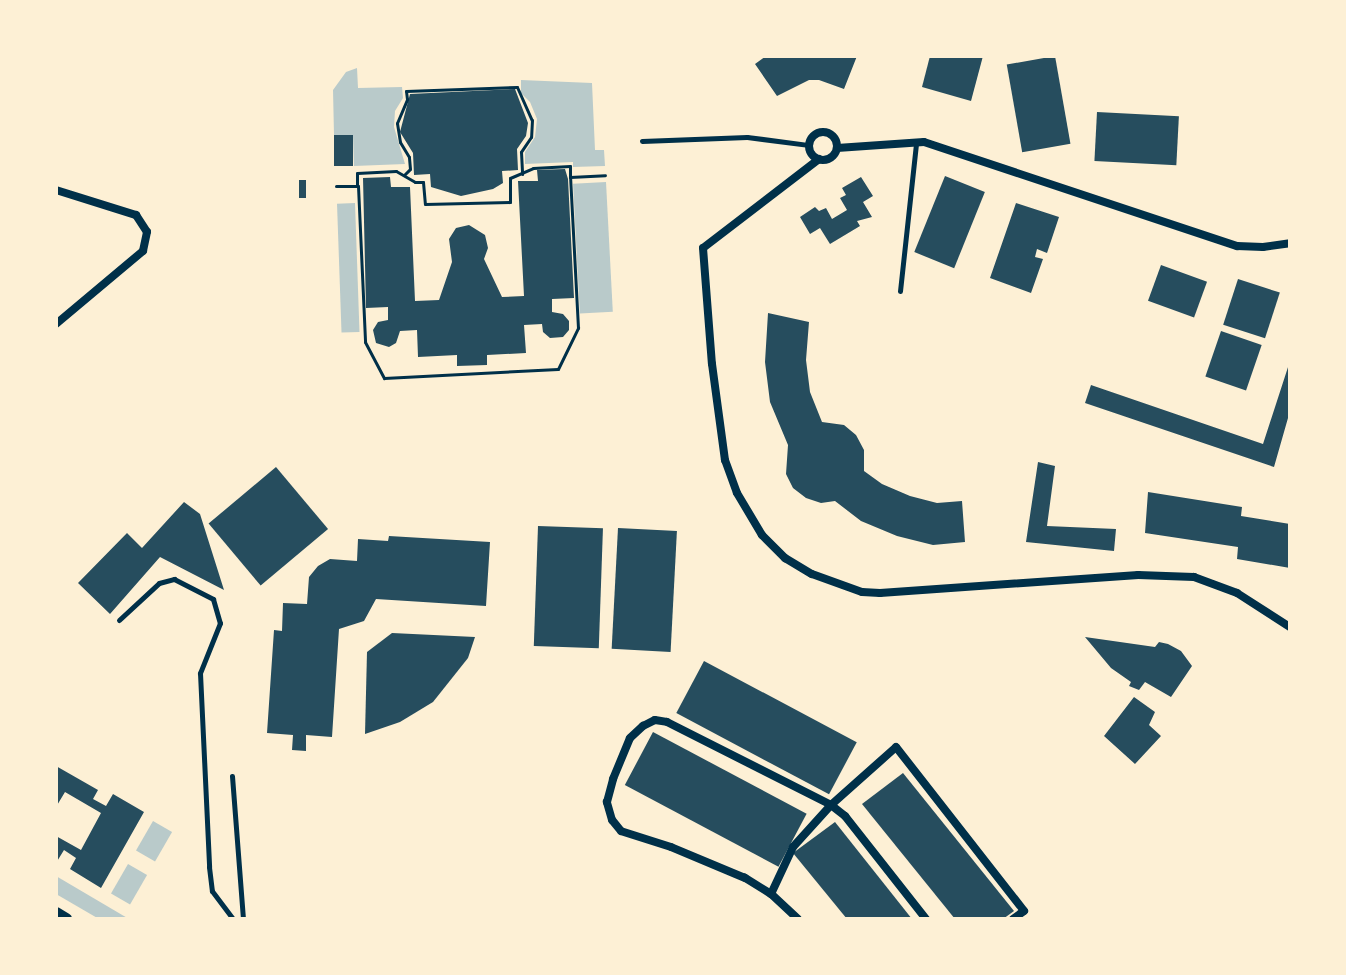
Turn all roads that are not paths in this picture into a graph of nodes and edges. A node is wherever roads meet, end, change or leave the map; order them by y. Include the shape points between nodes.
1 (642, 141) dead end
2 (916, 142) junction
3 (809, 145) junction
4 (837, 148) junction
5 (819, 159) junction
6 (56, 190) edge
7 (1290, 243) edge
8 (900, 291) dead end
9 (56, 324) edge
10 (119, 620) dead end
11 (1290, 627) edge
12 (232, 776) dead end
13 (831, 805) junction
14 (771, 894) junction
15 (56, 913) edge
16 (66, 919) edge
17 (233, 919) edge
18 (243, 919) edge
19 (798, 919) edge
20 (926, 919) edge
21 (1013, 919) edge

1 - 3 lane via 747,137
2 - 4 street
2 - 7 street via 1237,246
2 - 8 lane
3 - 4 street via 824,132 835,139
3 - 5 street
4 - 5 street via 832,157
5 - 11 street via 703,248 723,449 737,493 762,535 785,558 862,592 1138,575 1194,577 1237,593
6 - 9 street via 136,215 147,232 143,251
10 - 17 lane via 159,583 174,579 213,599 220,623 200,673 209,867 212,891
12 - 18 lane
13 - 14 street via 793,847
13 - 14 street via 667,722 655,720 630,738 607,802 621,831 710,863
13 - 20 street
13 - 21 street via 896,747 1024,911
14 - 19 street
15 - 16 street

